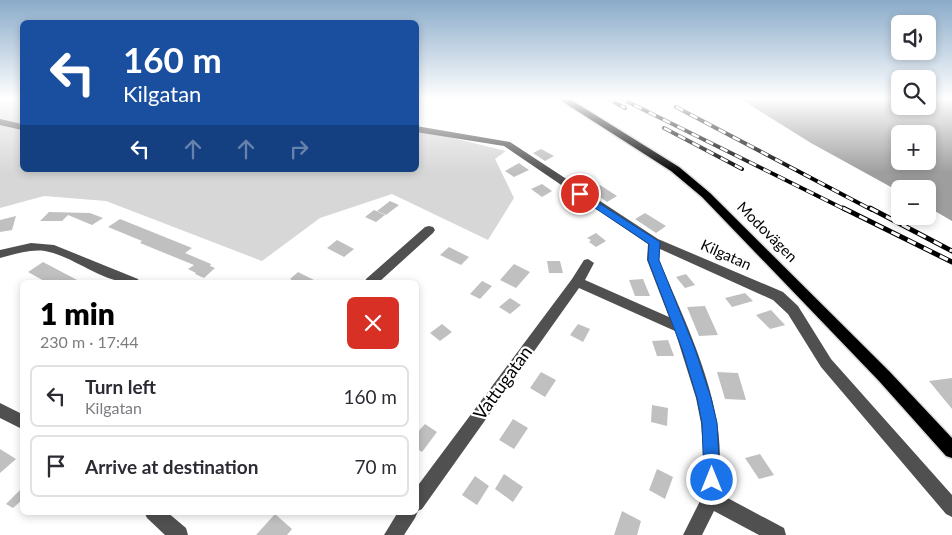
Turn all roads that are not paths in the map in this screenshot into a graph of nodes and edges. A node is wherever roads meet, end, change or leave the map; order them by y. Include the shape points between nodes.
1 (4, 123) edge
2 (601, 123) edge
3 (20, 127) edge
4 (419, 129) edge
5 (428, 230) dead end
6 (654, 242) junction
7 (0, 254) edge
8 (588, 264) dead end
9 (128, 280) edge
10 (373, 280) edge
11 (577, 282) junction
12 (679, 327) junction
13 (0, 410) edge
14 (924, 419) junction
15 (20, 421) edge
16 (952, 450) edge
17 (952, 458) edge
18 (419, 499) edge
19 (712, 499) junction
20 (952, 508) edge
21 (156, 515) edge
22 (407, 515) edge
23 (179, 535) edge
24 (393, 535) edge
25 (692, 535) edge
26 (777, 535) edge

1 - 3 street
2 - 14 main road, Modovägen via 675,169 712,201
4 - 6 street, Kilgatan via 507,144
5 - 10 street
6 - 12 street via 653,260
6 - 20 street, Kilgatan via 762,288 787,304 826,363
7 - 9 street via 26,247 50,248
8 - 11 street, Vattugatan
11 - 12 street
11 - 18 street, Vattugatan
12 - 19 street via 689,349 710,423
13 - 15 street
14 - 16 main road, Modovägen
14 - 17 main road, Modovägen
19 - 25 street
19 - 26 street
21 - 23 street
22 - 24 street

